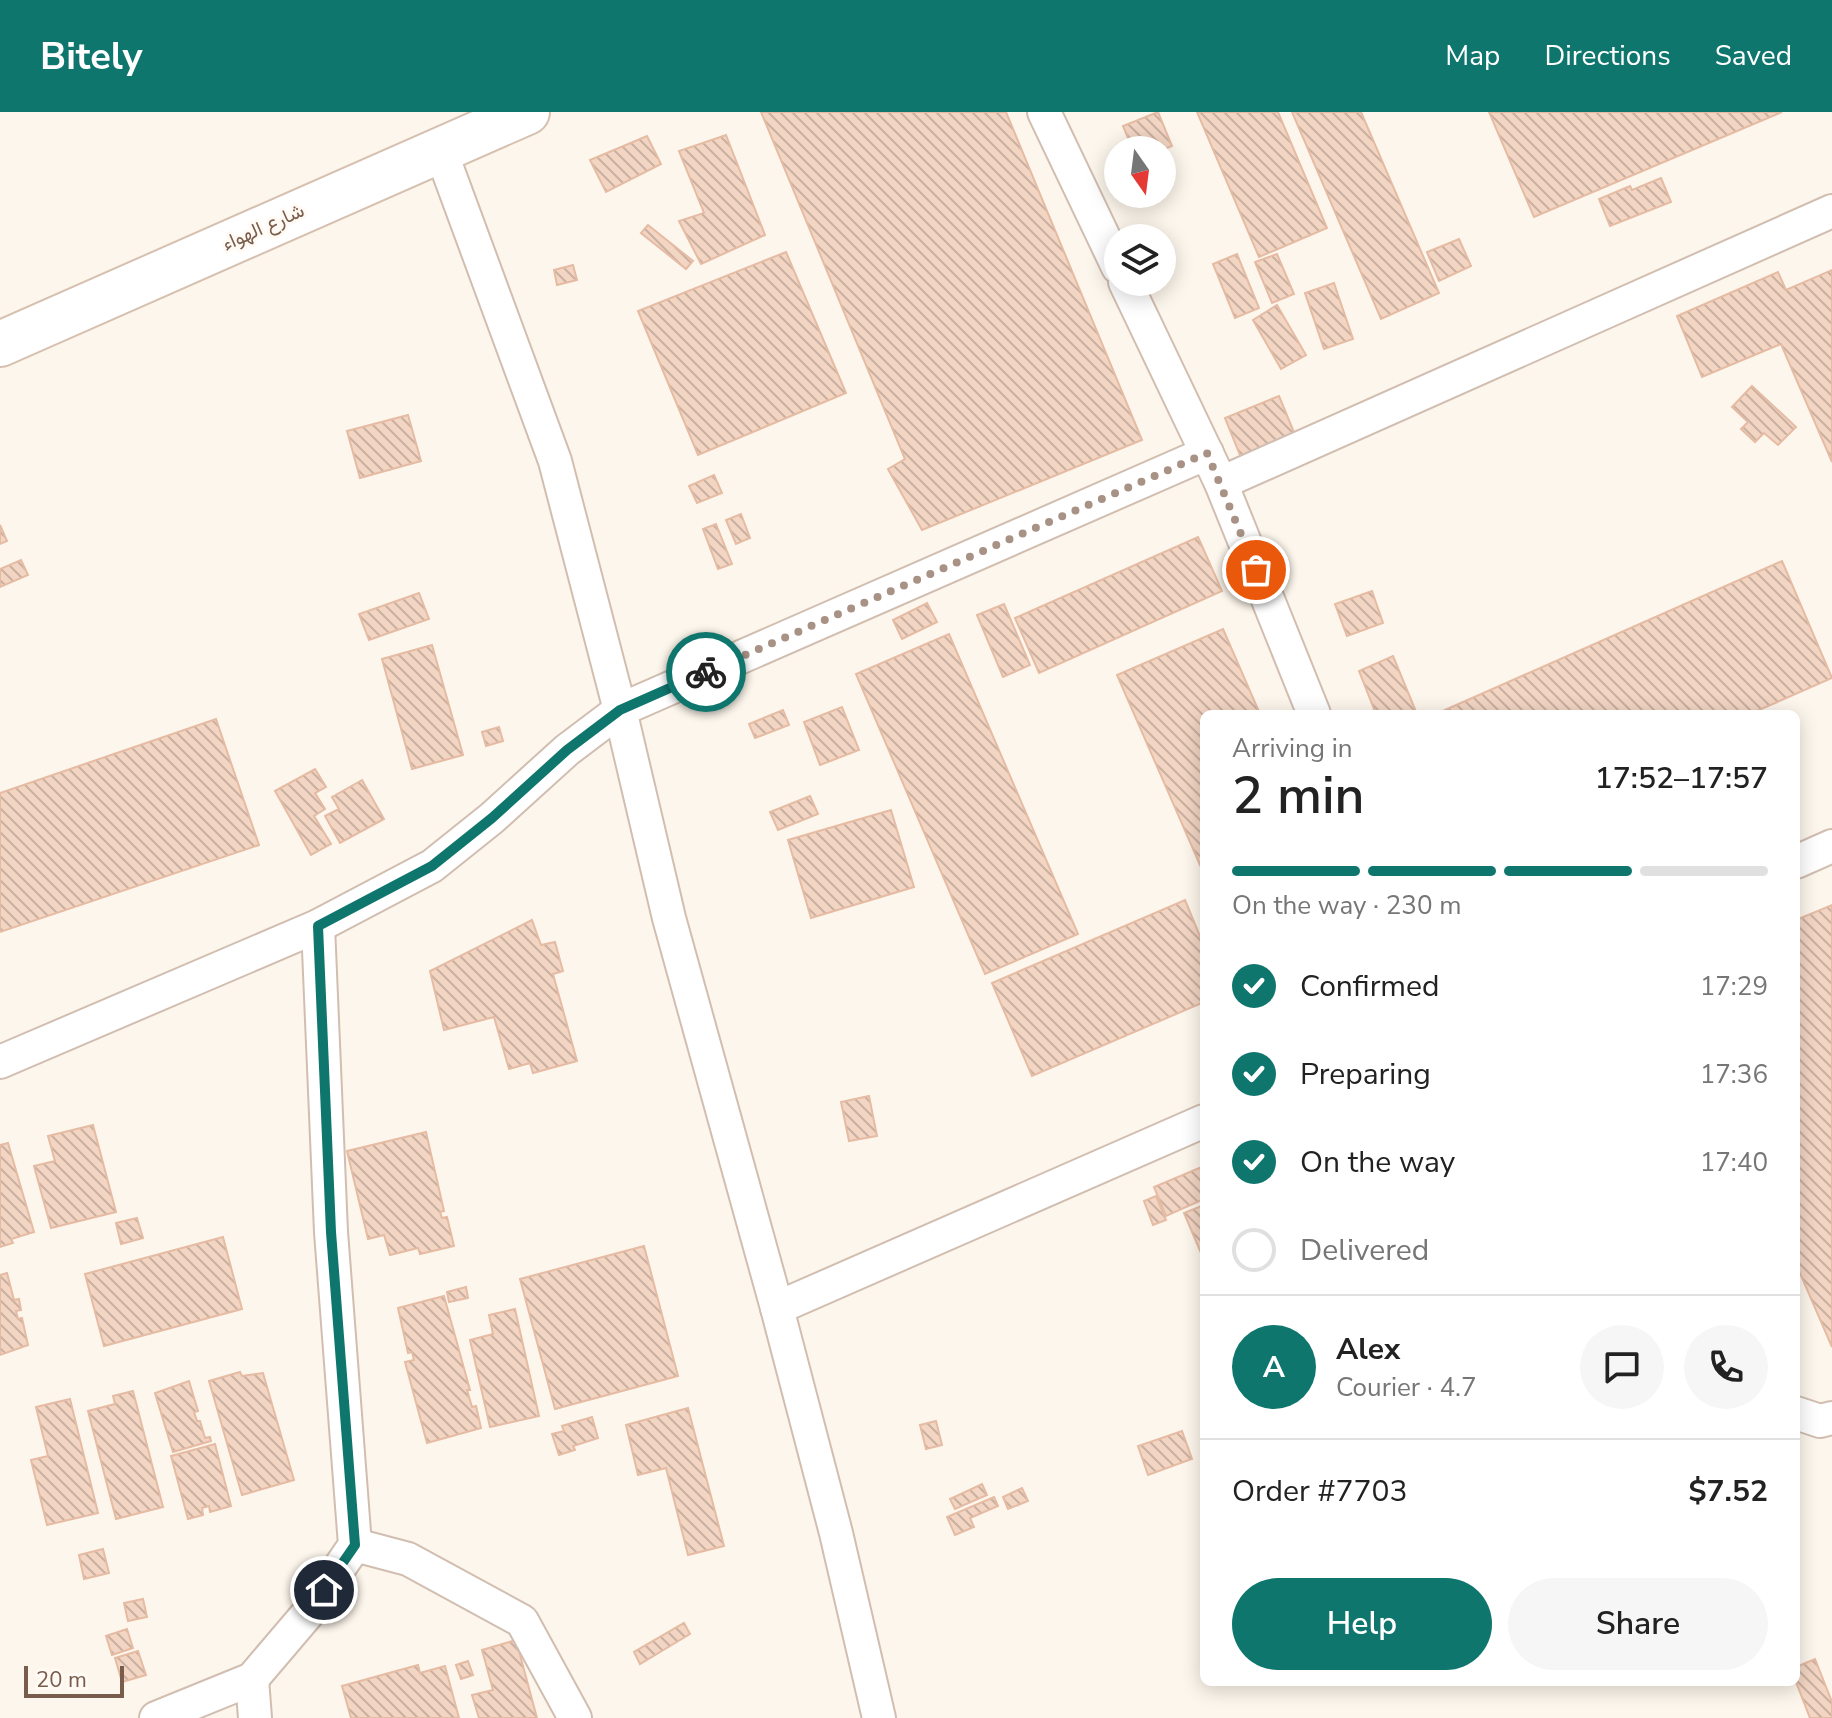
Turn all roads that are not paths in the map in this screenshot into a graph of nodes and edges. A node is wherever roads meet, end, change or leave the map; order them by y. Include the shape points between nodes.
1 (527, 112) edge
2 (1044, 112) edge
3 (440, 149) junction
4 (1832, 211) edge
5 (1104, 238) edge
6 (1132, 296) edge
7 (0, 344) edge
8 (1207, 453) junction
9 (1221, 483) junction
10 (620, 710) junction
11 (1312, 710) edge
12 (1832, 846) edge
13 (1800, 860) edge
14 (318, 926) junction
15 (0, 1062) edge
16 (1200, 1123) edge
17 (777, 1308) junction
18 (1800, 1414) edge
19 (1832, 1418) edge
20 (355, 1545) junction
21 (252, 1679) junction
22 (156, 1718) edge
23 (255, 1718) edge
24 (575, 1718) edge
25 (879, 1718) edge

1 - 3 street, شارع الهواء
2 - 5 street
3 - 7 street, شارع الهواء
3 - 10 street via 555,461
4 - 9 street
6 - 8 street
8 - 9 street
8 - 10 street
9 - 11 street
10 - 14 street via 432,866
10 - 17 street via 669,918
12 - 13 street
14 - 15 street
14 - 20 street via 331,1232
16 - 17 street
17 - 25 street
18 - 19 street via 1820,1421
20 - 21 street via 309,1612
20 - 24 street via 408,1559 522,1621
21 - 22 street
21 - 23 street

